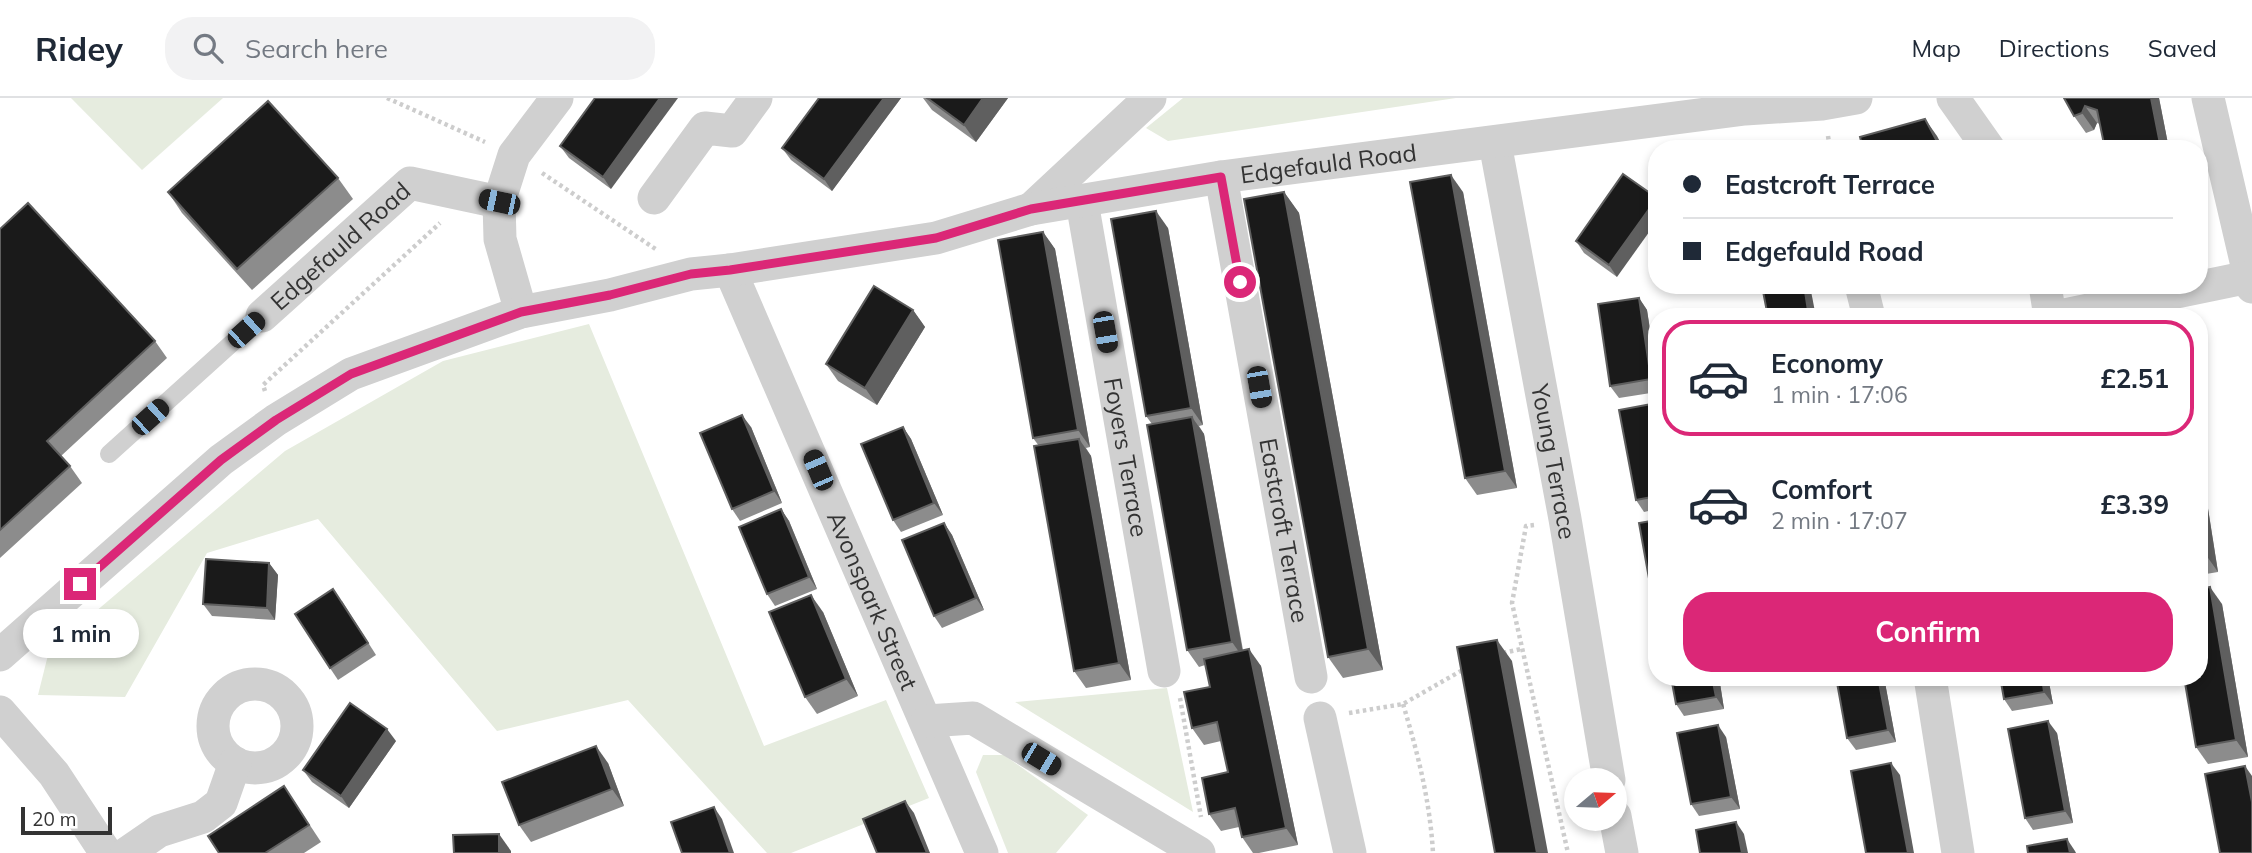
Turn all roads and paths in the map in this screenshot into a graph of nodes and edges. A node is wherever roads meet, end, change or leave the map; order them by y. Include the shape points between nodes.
1 (387, 98) edge
2 (557, 98) edge
3 (756, 98) edge
4 (1150, 98) edge
5 (1856, 98) edge
6 (1953, 98) edge
7 (2208, 98) edge
8 (1745, 104) edge
9 (1983, 140) edge
10 (1495, 143) junction
11 (514, 155) junction
12 (1221, 177) junction
13 (654, 198) dead end
14 (484, 199) junction
15 (1082, 202) junction
16 (1031, 209) junction
17 (730, 270) junction
18 (691, 274) junction
19 (2251, 282) edge
20 (2208, 290) edge
21 (2183, 294) edge
22 (2104, 308) edge
23 (521, 312) junction
24 (262, 316) joint
25 (276, 420) junction
26 (109, 454) dead end
27 (1565, 519) junction
28 (1521, 649) junction
29 (1497, 654) edge
30 (0, 655) edge
31 (1473, 663) edge
32 (1164, 671) joint
33 (1311, 677) dead end
34 (1931, 686) edge
35 (1404, 704) junction
36 (0, 712) edge
37 (1320, 718) joint
38 (927, 721) junction
39 (235, 764) dead end
40 (1607, 768) edge
41 (1201, 818) dead end
42 (1618, 831) edge
43 (106, 853) edge
44 (127, 853) edge
45 (982, 853) edge
46 (1199, 853) edge
47 (1350, 853) edge
48 (1433, 853) edge
49 (1567, 853) edge
50 (1622, 853) edge
51 (1958, 853) edge

1 - 11 path
2 - 11 street
3 - 13 street via 732,131 705,128
4 - 16 street
5 - 8 street, Edgefauld Road via 1822,104
6 - 9 street
7 - 19 street
8 - 10 street, Edgefauld Road
10 - 12 street, Edgefauld Road
10 - 27 street, Young Terrace
11 - 14 street
11 - 18 path
12 - 15 street, Edgefauld Road
12 - 33 street, Eastcroft Terrace
14 - 23 street
14 - 24 street, Edgefauld Road via 410,183
14 - 25 path via 263,385
15 - 16 street, Edgefauld Road
15 - 32 street, Foyers Terrace
16 - 17 street, Edgefauld Road via 936,238
17 - 18 street, Edgefauld Road
17 - 38 street, Avonspark Street
18 - 23 street, Edgefauld Road
19 - 20 street
21 - 22 street
23 - 25 street, Edgefauld Road via 351,374
24 - 26 lane, Edgefauld Road
25 - 30 street, Edgefauld Road via 221,460
27 - 28 path via 1526,526 1512,603
27 - 40 street, Young Terrace
28 - 29 path
28 - 49 path
31 - 35 path
32 - 41 path via 1177,677
34 - 51 street
35 - 37 path
35 - 48 path via 1421,765
36 - 43 street via 54,774
37 - 47 street
38 - 45 street, Avonspark Street
38 - 46 street via 973,718
39 - 44 street via 221,803 203,817 159,831
42 - 50 street

